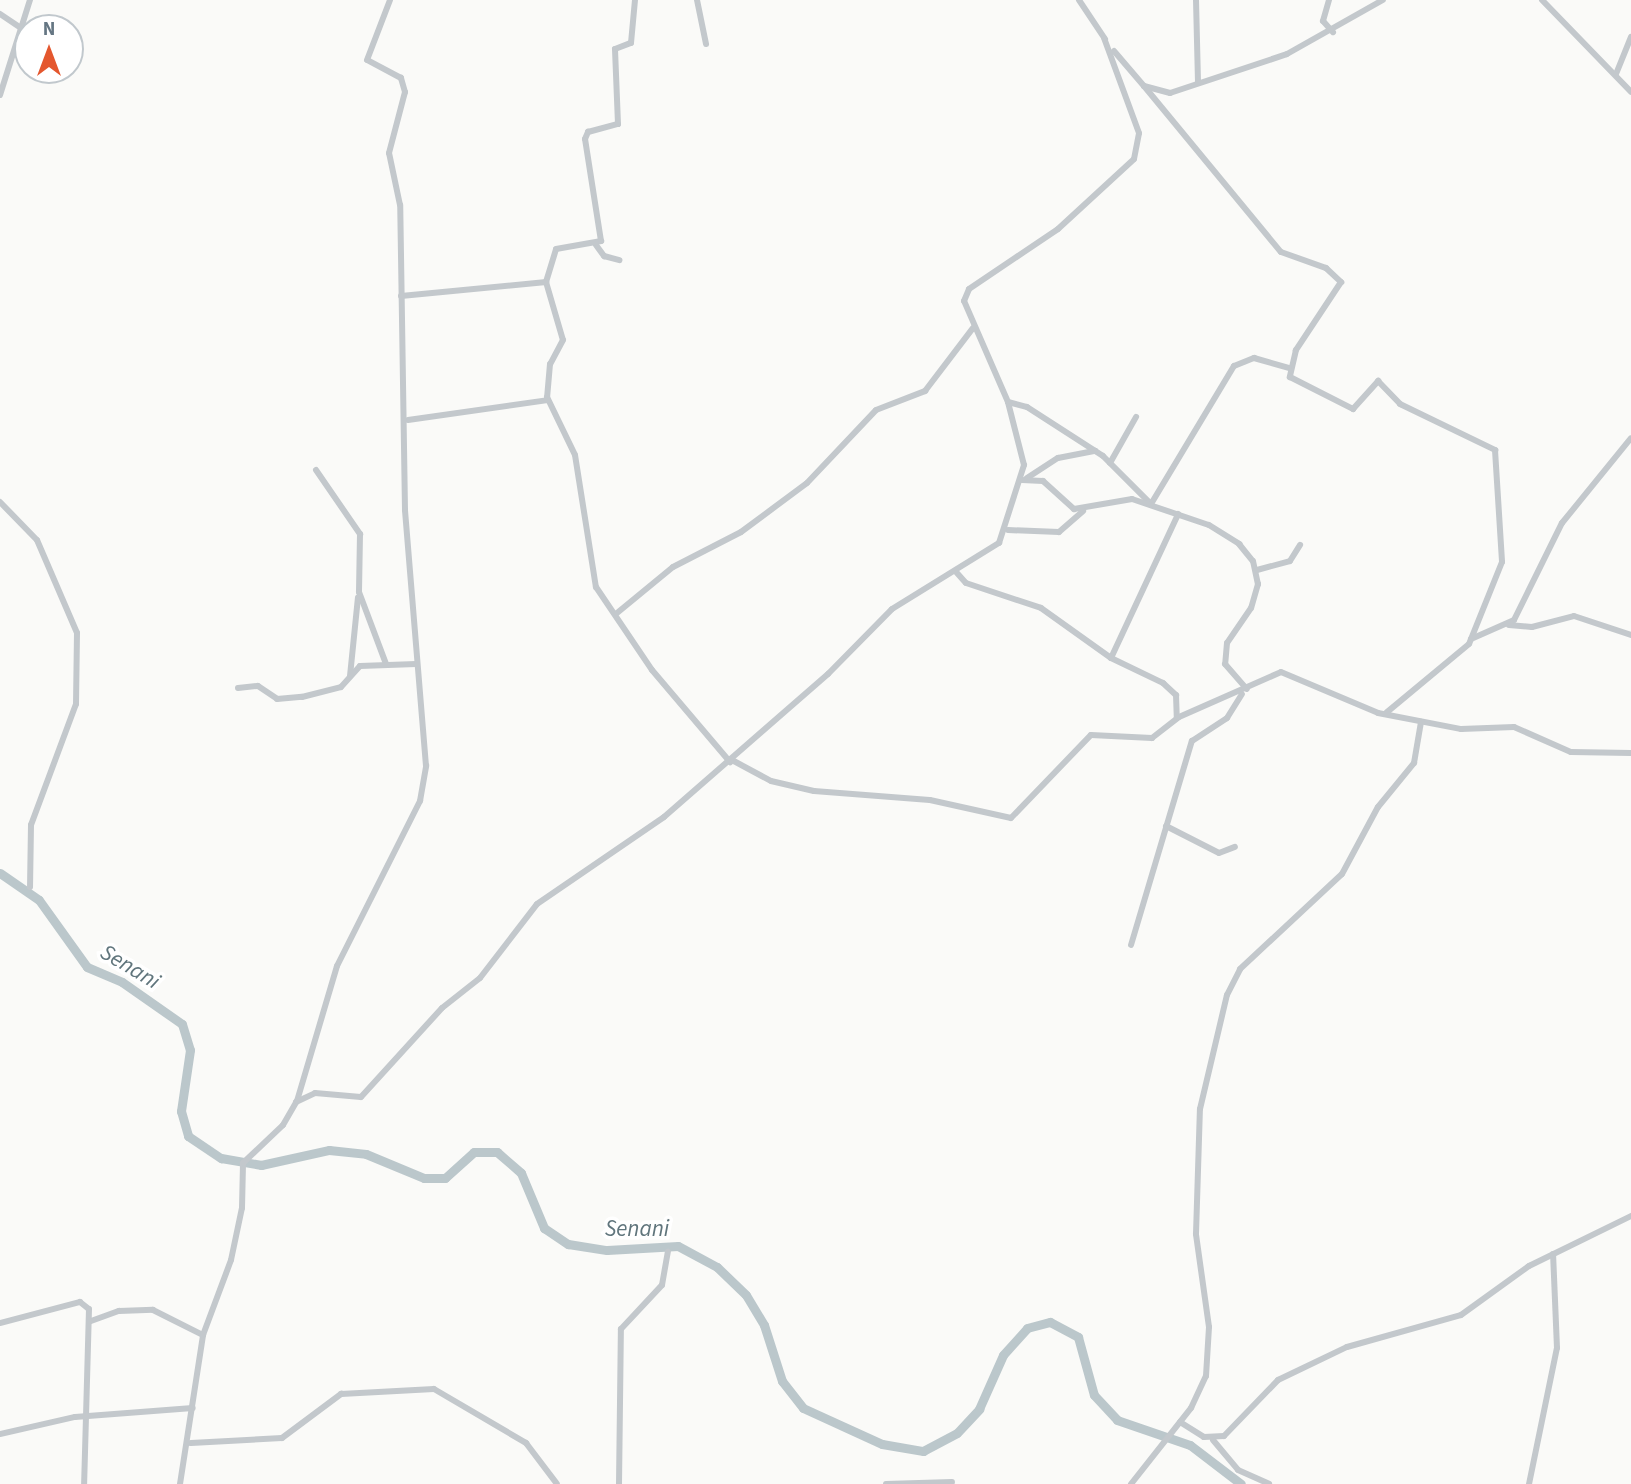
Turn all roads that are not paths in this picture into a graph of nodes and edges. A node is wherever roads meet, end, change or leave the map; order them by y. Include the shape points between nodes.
1 (390, 0) edge
2 (635, 0) edge
3 (698, 0) edge
4 (1079, 0) edge
5 (1196, 0) edge
6 (1329, 0) edge
7 (1383, 0) edge
8 (1542, 0) edge
9 (1333, 32) junction
10 (1631, 37) edge
11 (1104, 38) junction
12 (706, 44) dead end
13 (14, 45) edge
14 (1616, 74) junction
15 (1198, 83) junction
16 (1144, 86) junction
17 (1631, 92) edge
18 (0, 95) edge
19 (596, 245) junction
20 (620, 260) dead end
21 (546, 282) junction
22 (401, 296) junction
23 (973, 328) junction
24 (1289, 368) junction
25 (548, 400) junction
26 (1008, 402) junction
27 (1136, 417) dead end
28 (408, 420) junction
29 (1631, 438) edge
30 (1095, 451) junction
31 (1110, 463) junction
32 (316, 470) dead end
33 (1025, 479) junction
34 (0, 502) edge
35 (1151, 504) junction
36 (1083, 511) junction
37 (1178, 514) junction
38 (1008, 530) junction
39 (1300, 545) dead end
40 (1257, 570) junction
41 (957, 573) junction
42 (359, 592) junction
43 (617, 612) junction
44 (1509, 625) junction
45 (1631, 635) edge
46 (1471, 639) junction
47 (1111, 658) junction
48 (386, 664) junction
49 (416, 664) junction
50 (350, 676) junction
51 (238, 688) dead end
52 (1245, 690) junction
53 (1387, 712) junction
54 (1177, 718) junction
55 (1421, 722) junction
56 (1631, 753) edge
57 (731, 761) junction
58 (1166, 826) junction
59 (1235, 847) dead end
60 (30, 887) dead end
61 (1131, 945) dead end
62 (296, 1102) junction
63 (1631, 1216) edge
64 (668, 1252) dead end
65 (1553, 1254) junction
66 (91, 1321) junction
67 (0, 1323) edge
68 (202, 1335) junction
69 (193, 1408) junction
70 (88, 1416) junction
71 (1180, 1422) junction
72 (0, 1434) edge
73 (1213, 1440) junction
74 (191, 1443) junction
75 (952, 1482) dead end
76 (618, 1483) edge
77 (926, 1483) edge
78 (84, 1484) edge
79 (180, 1484) edge
80 (557, 1484) edge
81 (886, 1484) edge
82 (1131, 1484) edge
83 (1269, 1484) edge
84 (1530, 1484) edge

1 - 22 street via 367,60 404,83 388,139 400,205
2 - 19 street via 631,44 615,49 618,124 585,134 598,206 594,218 601,241
3 - 12 street
4 - 11 street
5 - 15 street
6 - 9 street via 1323,21
7 - 9 street
8 - 14 street
9 - 15 street
10 - 14 street
11 - 16 street
11 - 23 street via 1125,86 1139,149 1111,184 1058,229 969,289 964,309
13 - 18 street
14 - 17 street
15 - 16 street via 1170,93
16 - 24 street via 1281,252 1326,268 1341,282
19 - 20 street via 604,256
19 - 21 street via 554,251
21 - 22 street
21 - 25 street via 563,340 550,364
22 - 28 street
23 - 26 street
23 - 43 street via 925,391 876,410 807,483 741,532 673,567
24 - 35 street via 1254,358 1234,366
24 - 46 street via 1299,384 1353,409 1378,381 1401,404 1494,449 1502,562
25 - 28 street
25 - 43 street via 575,455 592,576
26 - 30 street via 1027,407
26 - 33 street
27 - 31 street
28 - 49 street via 405,510
29 - 44 street via 1562,523
30 - 31 street
30 - 33 street via 1058,458
31 - 35 street
32 - 42 street via 360,534
33 - 36 street via 1043,481
33 - 38 street
34 - 60 street via 37,540 76,633 76,704 31,825
35 - 36 street via 1122,497
35 - 37 street
36 - 38 street via 1059,532
37 - 40 street via 1230,537
37 - 47 street
38 - 41 street
39 - 40 street via 1283,564
40 - 52 street via 1251,608 1225,650 1230,675
41 - 47 street via 966,583 1041,607
41 - 57 street via 892,609
42 - 48 street
42 - 50 street
43 - 57 street via 652,670
44 - 45 street via 1532,627 1574,616
44 - 46 street
46 - 53 street
47 - 54 street via 1171,689
48 - 49 street
48 - 50 street via 360,666
49 - 62 street via 425,728 420,801 347,941
50 - 51 street via 335,690 302,697
52 - 53 street via 1281,671
52 - 54 street
52 - 58 street via 1227,718 1192,741
53 - 55 street
54 - 57 street via 1148,739 1091,735 1011,818 930,800 814,791 771,781
55 - 56 street via 1475,730 1514,727 1571,752
55 - 71 street via 1414,763 1378,807 1342,874 1240,969 1227,995 1200,1109 1196,1234 1210,1353 1203,1388
57 - 62 street via 655,823 537,904 480,978 442,1008 361,1097 315,1094
58 - 59 street via 1219,853
58 - 61 street
62 - 68 street via 243,1163 231,1261
63 - 65 street
64 - 76 street via 662,1285 621,1329
65 - 73 street via 1490,1289 1461,1315 1347,1347 1278,1380
65 - 84 street via 1556,1348
66 - 67 street via 80,1302
66 - 68 street via 119,1311 153,1310
66 - 70 street
68 - 69 street
69 - 70 street
69 - 74 street
70 - 72 street
70 - 78 street
71 - 73 street
71 - 82 street
73 - 83 street via 1238,1470
74 - 79 street
74 - 80 street via 282,1438 341,1394 434,1389 526,1443
75 - 77 street
77 - 81 street

